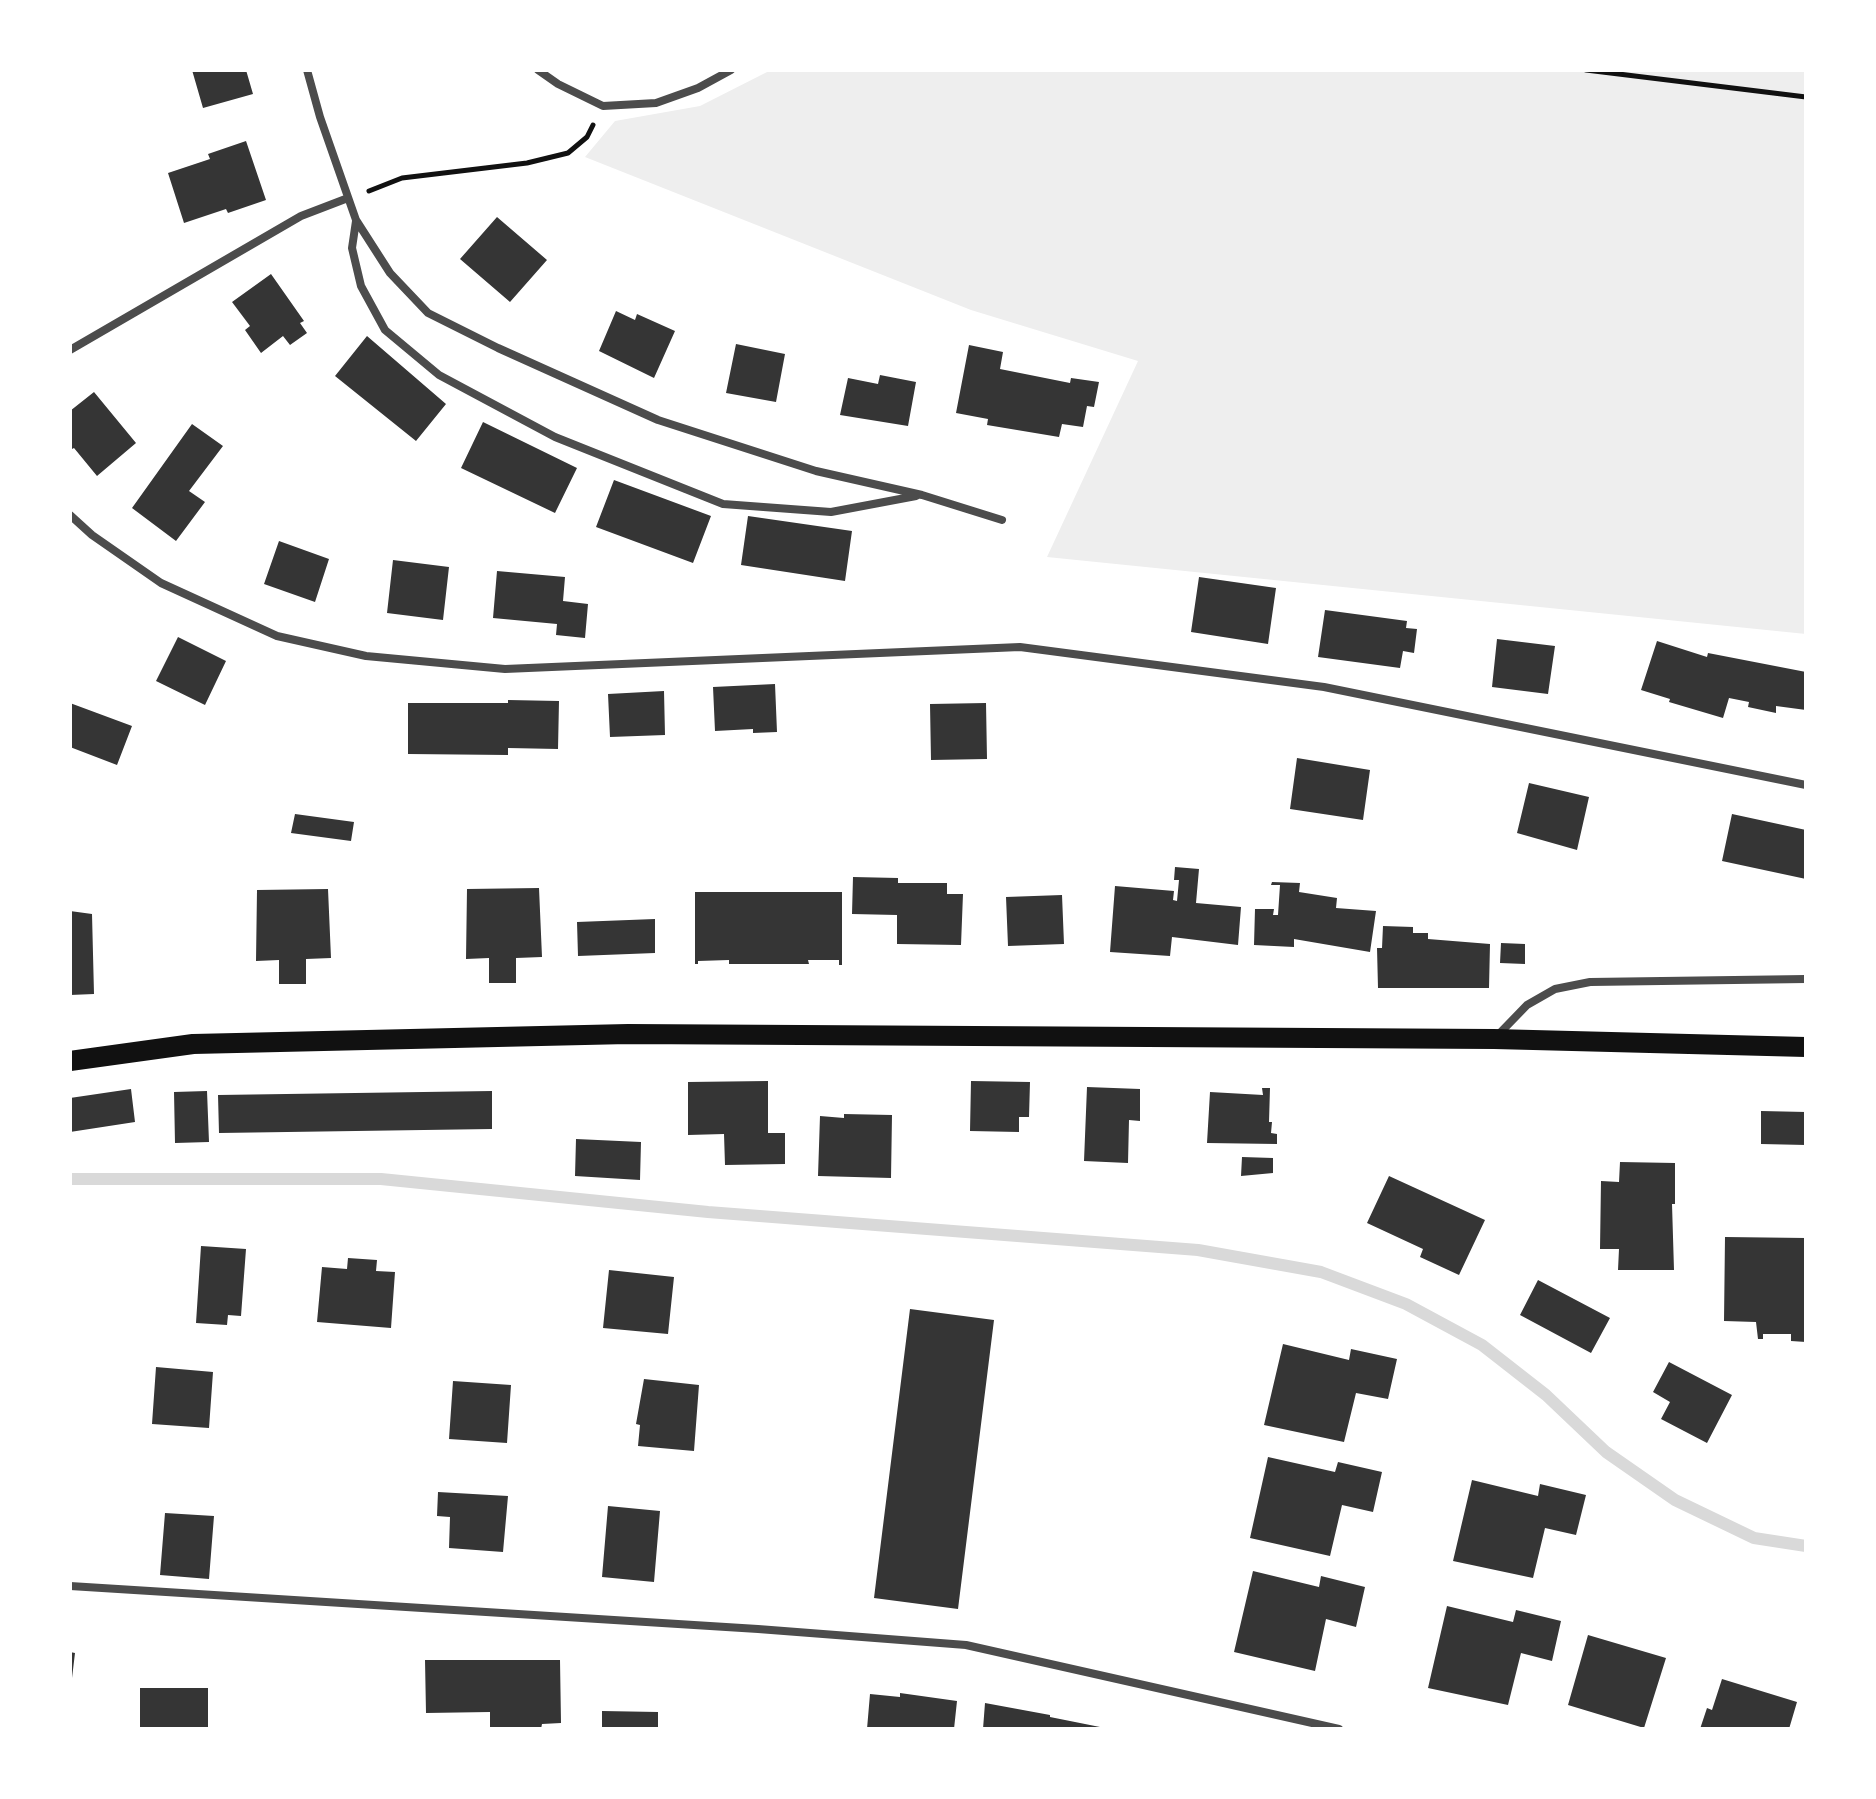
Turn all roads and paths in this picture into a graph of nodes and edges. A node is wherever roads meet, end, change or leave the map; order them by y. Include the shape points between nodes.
1 (307, 70) edge
2 (538, 70) edge
3 (731, 70) edge
4 (1586, 70) edge
5 (1806, 97) edge
6 (603, 106) junction
7 (348, 198) junction
8 (356, 220) junction
9 (70, 350) edge
10 (922, 495) junction
11 (70, 515) edge
12 (1002, 520) dead end
13 (1806, 785) edge
14 (1806, 979) edge
15 (1494, 1039) junction
16 (1806, 1047) edge
17 (70, 1061) edge
18 (70, 1586) edge
19 (1339, 1729) edge

1 - 7 street
2 - 6 street
3 - 6 street via 656,103
4 - 5 path
6 - 7 path via 587,137 568,153 402,178
7 - 8 street
7 - 9 street via 301,216
8 - 10 street via 390,273 428,313 498,348 658,420 816,471
8 - 10 street via 352,248 361,286 385,330 439,375 555,437 723,504 831,512
10 - 12 street
11 - 13 street via 161,583 277,636 366,656 505,669 1020,647 1324,687
14 - 15 street via 1590,982 1555,989 1527,1005
15 - 16 main road
15 - 17 main road via 628,1034 193,1044
18 - 19 street via 966,1645

